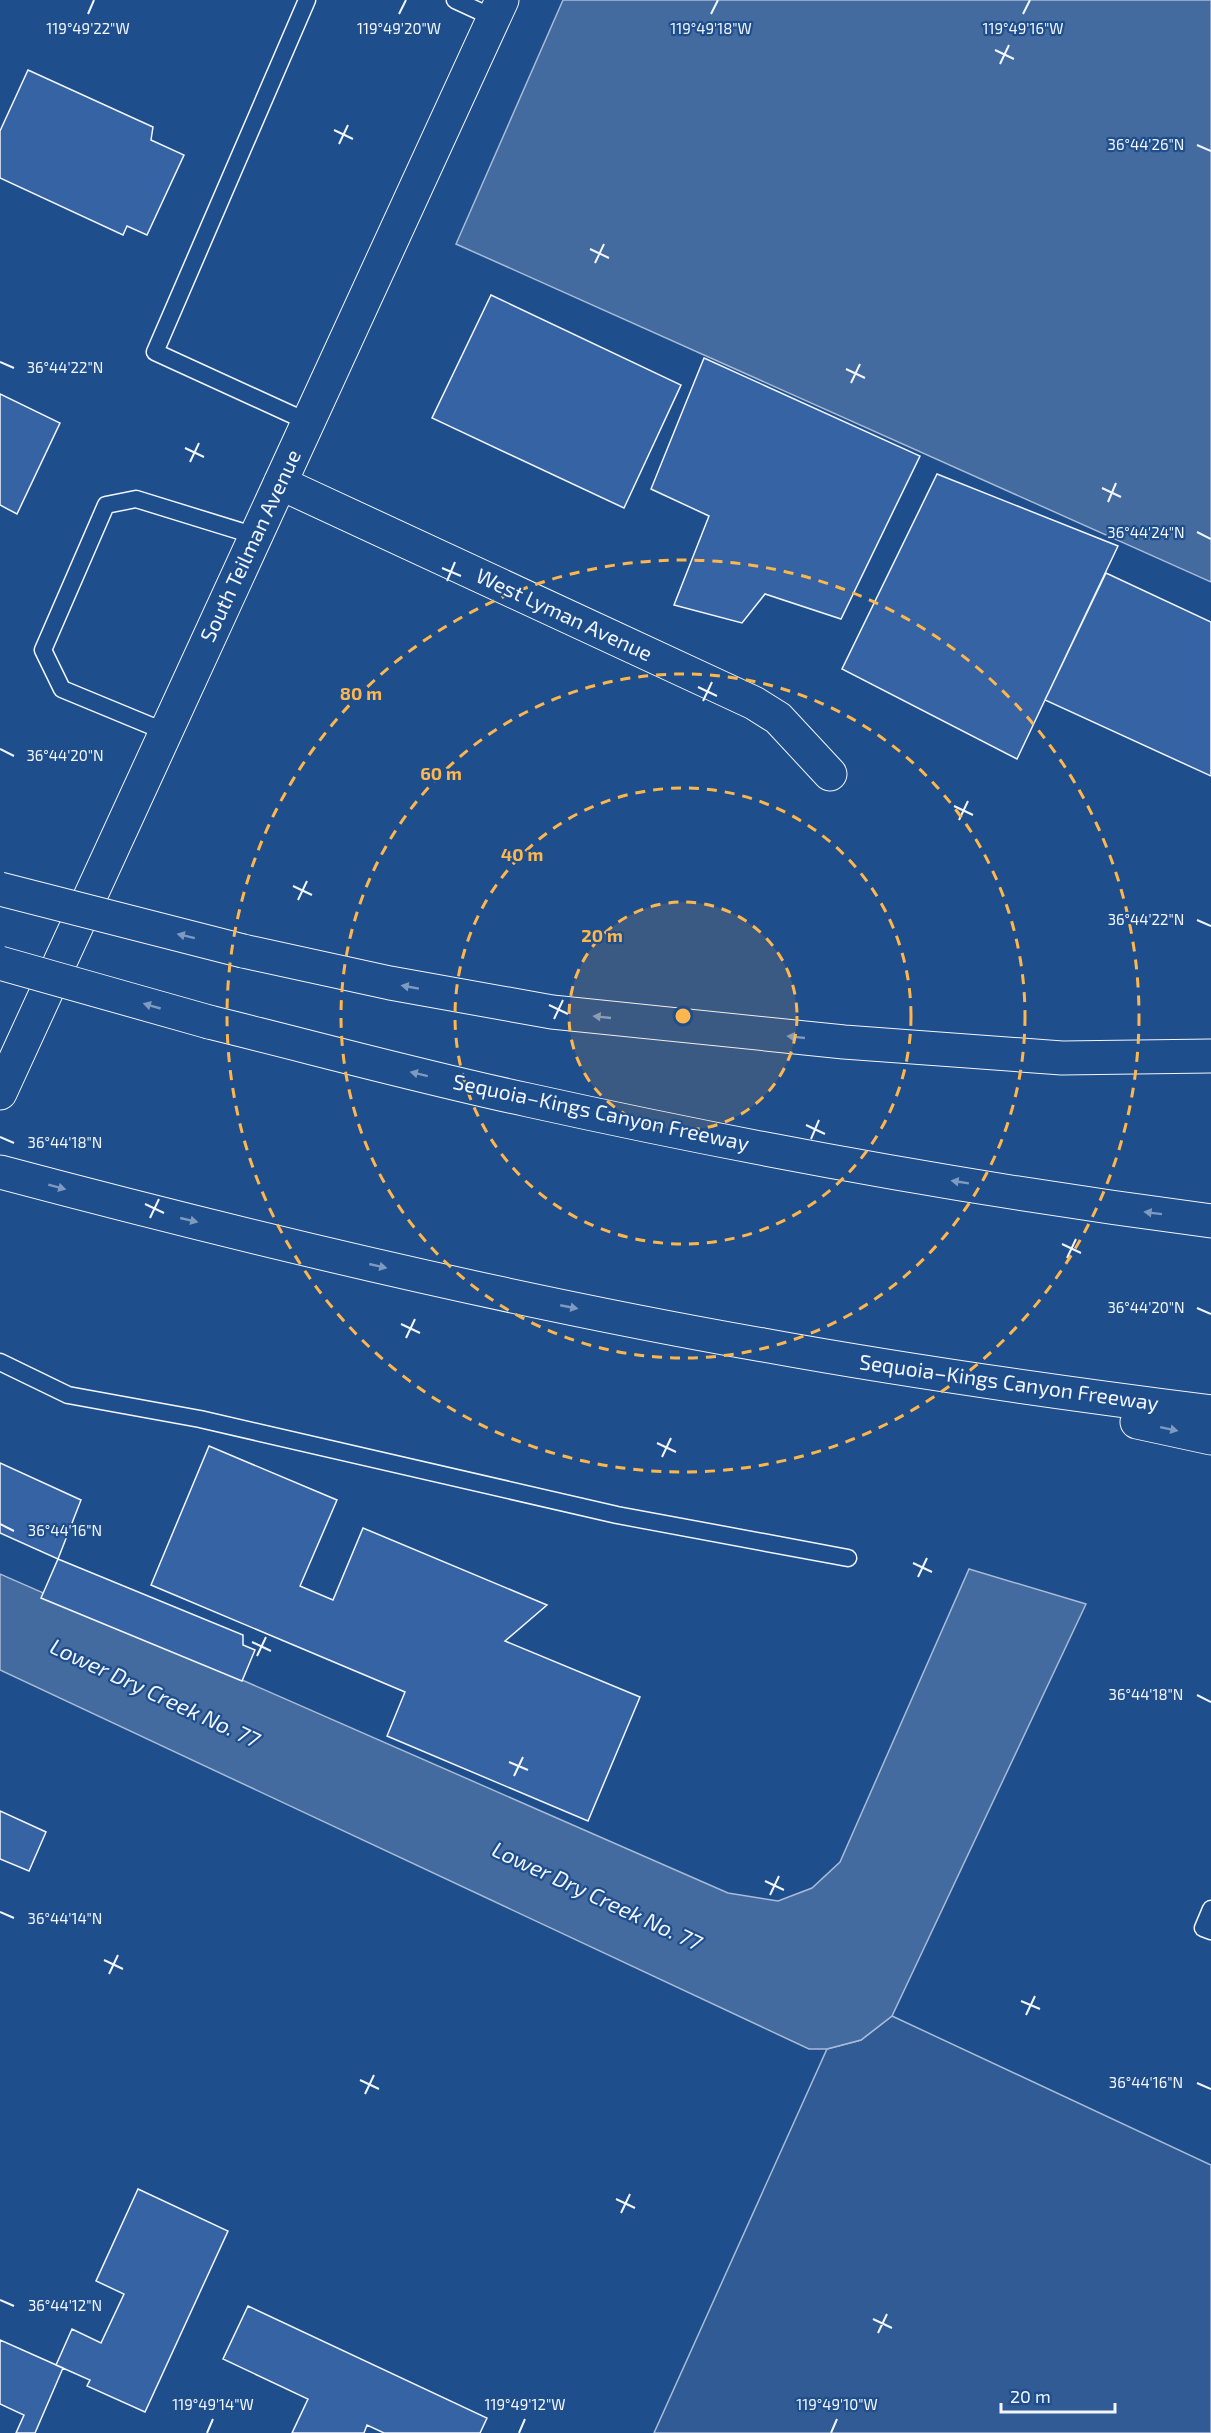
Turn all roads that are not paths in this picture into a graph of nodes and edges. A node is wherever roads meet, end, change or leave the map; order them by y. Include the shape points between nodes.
1 (307, 0) edge
2 (455, 0) edge
3 (498, 9) edge
4 (308, 422) junction
5 (280, 483) junction
6 (256, 536) junction
7 (166, 732) junction
8 (830, 774) dead end
9 (0, 889) edge
10 (0, 963) edge
11 (1211, 1035) edge
12 (844, 1042) junction
13 (1211, 1056) edge
14 (0, 1092) edge
15 (0, 1172) edge
16 (1211, 1221) edge
17 (762, 1345) junction
18 (0, 1362) edge
19 (1211, 1412) edge
20 (1211, 1438) edge
21 (848, 1558) dead end
22 (1211, 1909) edge
23 (1211, 1931) edge

1 - 4 lane via 155,352
2 - 3 lane
3 - 4 main road, South Teilman Avenue
4 - 5 main road, South Teilman Avenue
5 - 6 main road, South Teilman Avenue
5 - 8 main road, West Lyman Avenue via 754,703 778,718
6 - 7 main road, South Teilman Avenue
6 - 7 lane via 136,499 106,505 43,650 62,689
7 - 14 main road, South Teilman Avenue
12 -> 9 main road, bridge via 552,1012 390,983 243,951
16 -> 10 main road, Sequoia–Kings Canyon Freeway, bridge via 804,1156 526,1100 209,1022
11 - 12 main road
12 - 13 main road via 1062,1058
15 -> 17 main road, Sequoia–Kings Canyon Freeway via 450,1283
17 - 19 main road, Sequoia–Kings Canyon Freeway
17 -> 20 main road
18 - 21 lane via 68,1395 212,1422 617,1515
22 - 23 lane via 1203,1928

